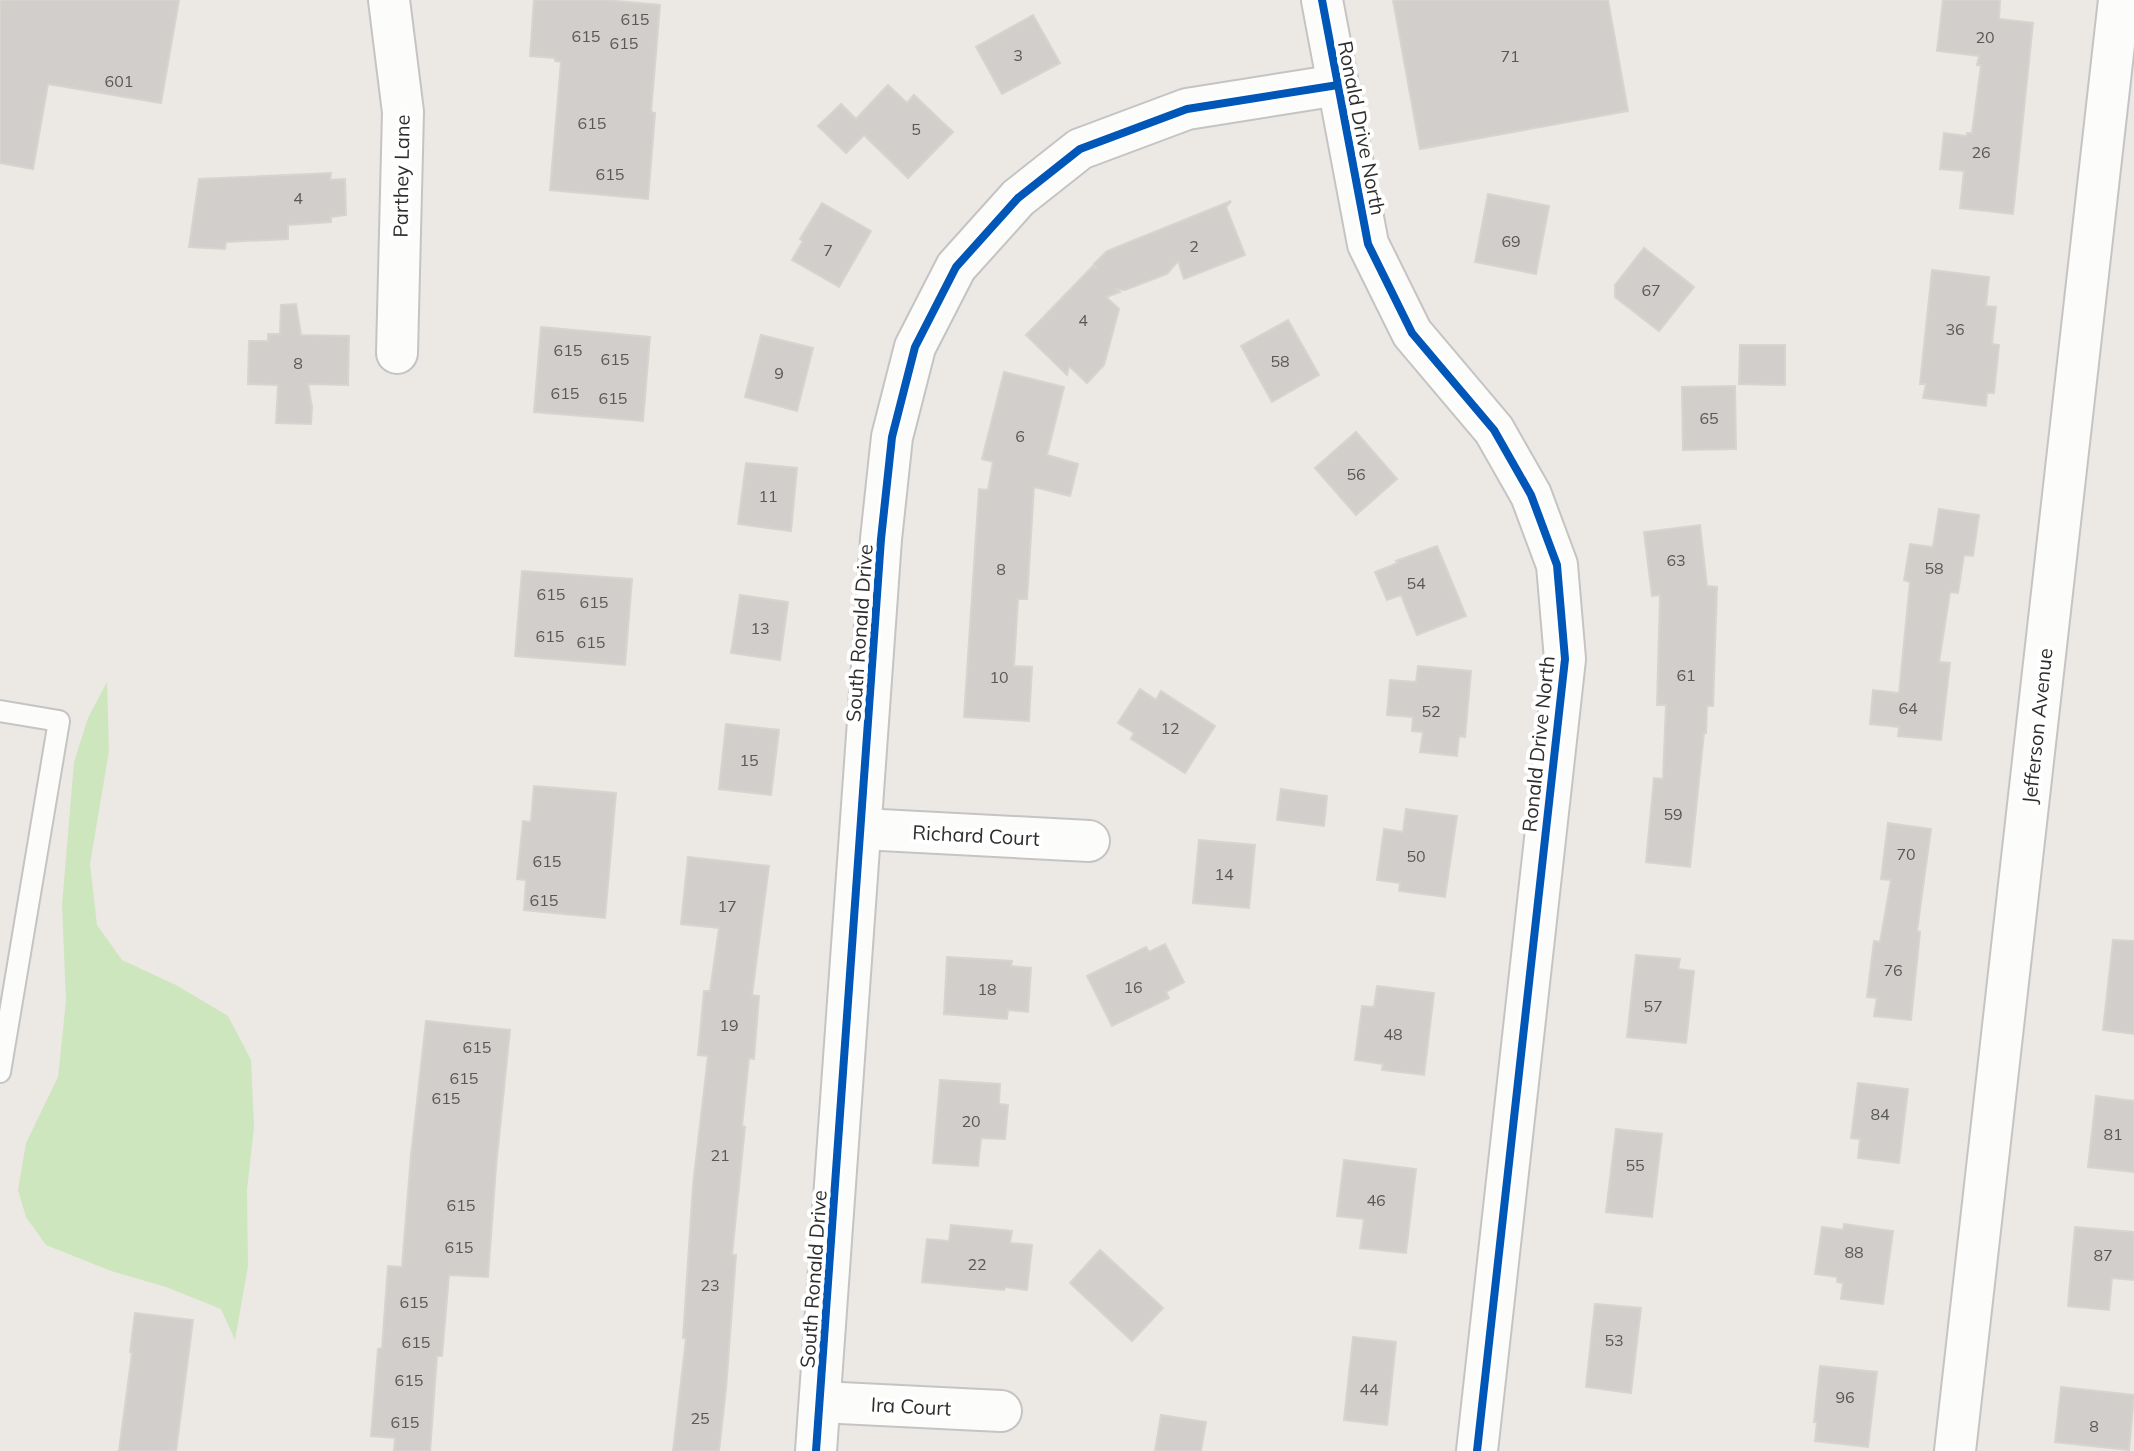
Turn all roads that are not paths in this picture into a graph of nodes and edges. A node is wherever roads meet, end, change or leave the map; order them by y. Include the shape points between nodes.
1 (389, 0) edge
2 (1322, 0) edge
3 (2119, 0) edge
4 (1338, 85) junction
5 (397, 353) dead end
6 (0, 711) edge
7 (862, 829) junction
8 (1089, 841) dead end
9 (0, 1072) edge
10 (820, 1402) junction
11 (1001, 1411) dead end
12 (816, 1451) edge
13 (1477, 1451) edge
14 (1955, 1451) edge

1 - 5 street, Parthey Lane via 403,112
2 - 4 street, Ronald Drive North
3 - 14 street, Jefferson Avenue
4 - 7 street, South Ronald Drive via 1187,109 1080,149 1018,198 956,267 915,347 892,437
4 - 13 street, Ronald Drive North via 1368,244 1412,333 1494,430 1531,495 1557,565 1565,659
6 - 9 lane via 59,721
7 - 8 street, Richard Court
7 - 10 street, South Ronald Drive
10 - 11 street, Ira Court
10 - 12 street, South Ronald Drive

